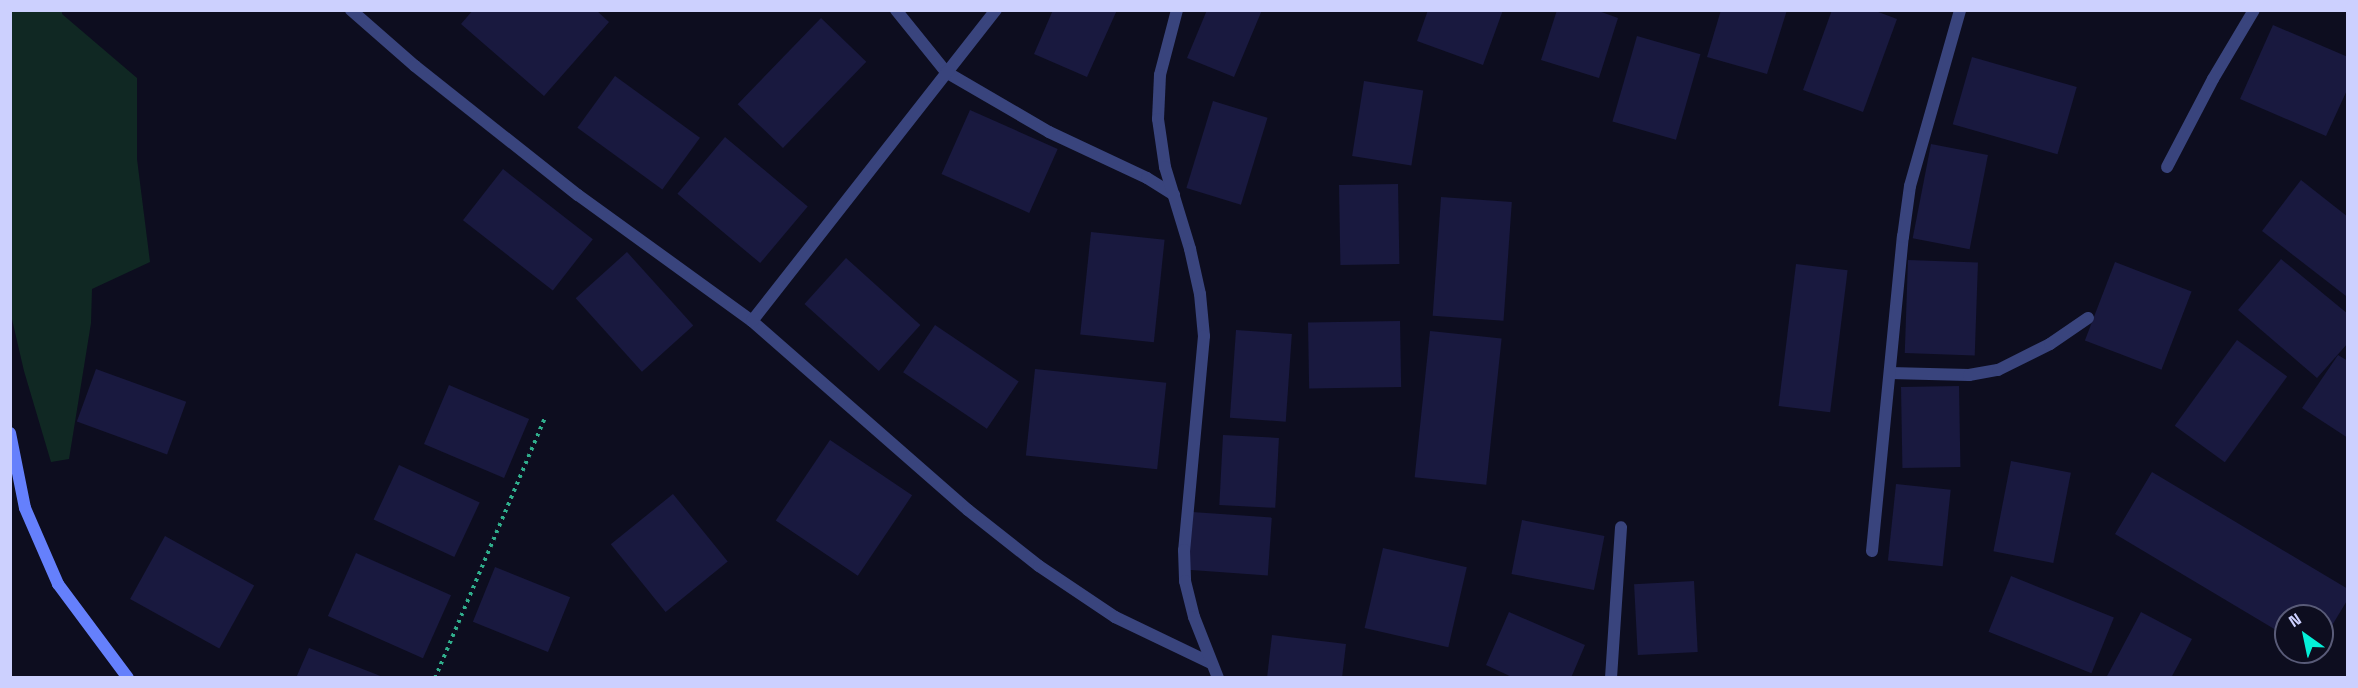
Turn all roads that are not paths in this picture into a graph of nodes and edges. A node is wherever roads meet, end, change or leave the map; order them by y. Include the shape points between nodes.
1 (351, 10) edge
2 (896, 10) edge
3 (996, 10) edge
4 (1177, 10) edge
5 (1960, 10) edge
6 (2254, 10) edge
7 (946, 72) junction
8 (2167, 167) dead end
9 (1174, 195) junction
10 (2088, 318) dead end
11 (752, 321) junction
12 (1890, 374) junction
13 (10, 433) edge
14 (1621, 527) dead end
15 (1872, 551) dead end
16 (1211, 663) junction
17 (128, 678) edge
18 (1218, 678) edge
19 (1611, 678) edge

1 - 11 street via 578,195
2 - 7 street
3 - 7 street
4 - 9 street via 1160,75 1158,119
5 - 12 street via 1910,186
6 - 8 street
7 - 9 street via 1049,132 1147,178
7 - 11 street
9 - 16 street via 1200,294 1204,336 1184,550 1185,581
10 - 12 street via 2050,344 1998,370 1969,375
11 - 16 street via 968,510 1039,566 1115,617
12 - 15 street
13 - 17 street via 25,508 58,584
14 - 19 street
16 - 18 street

